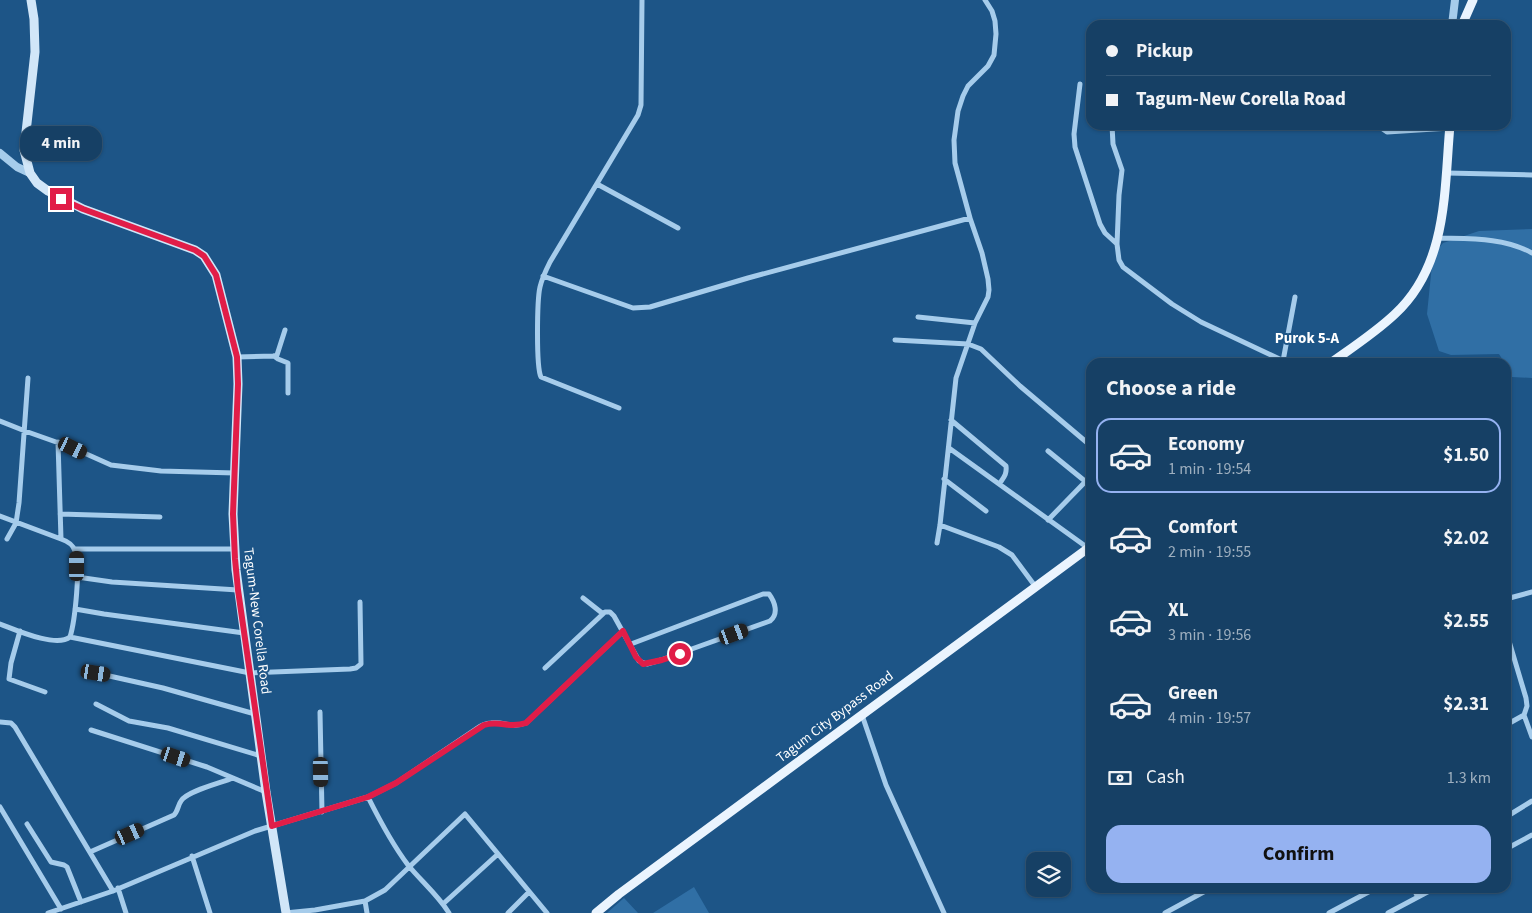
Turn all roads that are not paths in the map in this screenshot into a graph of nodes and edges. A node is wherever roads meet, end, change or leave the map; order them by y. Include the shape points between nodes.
1 (31, 0) edge
2 (642, 0) edge
3 (985, 0) edge
4 (1455, 0) edge
5 (1473, 0) edge
6 (1453, 20) edge
7 (1464, 20) edge
8 (1080, 84) dead end
9 (1112, 130) edge
10 (1384, 130) edge
11 (1408, 130) edge
12 (1450, 130) edge
13 (0, 153) edge
14 (1447, 172) junction
15 (30, 173) junction
16 (1532, 175) edge
17 (597, 184) junction
18 (970, 218) junction
19 (678, 228) dead end
20 (1437, 238) junction
21 (1117, 244) junction
22 (1532, 253) edge
23 (543, 276) junction
24 (1295, 297) dead end
25 (918, 316) dead end
26 (975, 323) junction
27 (285, 330) dead end
28 (895, 340) dead end
29 (968, 344) junction
30 (274, 356) junction
31 (237, 357) junction
32 (1277, 358) edge
33 (1286, 358) edge
34 (1337, 358) edge
35 (28, 378) dead end
36 (288, 393) dead end
37 (619, 408) dead end
38 (951, 420) junction
39 (0, 421) edge
40 (25, 431) junction
41 (58, 442) junction
42 (1086, 442) edge
43 (949, 448) junction
44 (1048, 451) dead end
45 (234, 473) junction
46 (944, 479) junction
47 (1086, 481) joint
48 (1000, 484) junction
49 (986, 511) dead end
50 (60, 514) junction
51 (0, 516) edge
52 (160, 517) dead end
53 (1048, 520) junction
54 (16, 523) junction
55 (940, 525) junction
56 (7, 539) dead end
57 (61, 539) junction
58 (937, 543) dead end
59 (1086, 545) edge
60 (75, 549) junction
61 (234, 549) junction
62 (1086, 549) edge
63 (77, 577) junction
64 (1035, 586) junction
65 (238, 590) junction
66 (1532, 592) edge
67 (583, 598) dead end
68 (1511, 598) edge
69 (360, 602) dead end
70 (75, 609) junction
71 (602, 613) junction
72 (0, 624) edge
73 (20, 631) junction
74 (623, 631) junction
75 (244, 633) junction
76 (70, 637) junction
77 (631, 644) junction
78 (1511, 648) edge
79 (545, 668) dead end
80 (96, 673) dead end
81 (250, 673) junction
82 (46, 692) dead end
83 (96, 704) dead end
84 (320, 712) dead end
85 (255, 714) junction
86 (862, 714) junction
87 (1524, 715) junction
88 (0, 722) edge
89 (1511, 722) edge
90 (91, 730) dead end
91 (1532, 737) edge
92 (261, 756) junction
93 (233, 778) junction
94 (266, 792) junction
95 (368, 797) junction
96 (1532, 801) edge
97 (0, 807) edge
98 (322, 812) junction
99 (1511, 814) edge
100 (26, 824) dead end
101 (272, 826) junction
102 (1532, 835) edge
103 (1511, 846) edge
104 (90, 852) junction
105 (498, 854) junction
106 (192, 856) junction
107 (409, 866) junction
108 (116, 890) junction
109 (529, 892) junction
110 (1202, 893) edge
111 (1367, 893) edge
112 (1416, 893) edge
113 (1426, 893) edge
114 (1418, 897) junction
115 (365, 901) junction
116 (81, 902) junction
117 (443, 904) junction
118 (61, 909) junction
119 (48, 913) edge
120 (126, 913) edge
121 (210, 913) edge
122 (286, 913) edge
123 (367, 913) edge
124 (449, 913) edge
125 (508, 913) edge
126 (548, 913) edge
127 (596, 913) edge
128 (944, 913) edge
129 (1165, 913) edge
130 (1329, 913) edge
131 (1388, 913) edge

1 - 15 main road via 36,52 24,150
2 - 17 street via 641,105
3 - 18 street via 995,21 994,55 963,96 954,140 954,163
4 - 6 street
5 - 7 main road
8 - 21 street via 1075,148 1100,224
9 - 21 street via 1122,170
10 - 11 street
12 - 14 main road
13 - 15 street
14 - 16 street
14 - 20 main road
15 - 31 main road, Tagum-New Corella Road via 48,191 68,203 204,256 216,275
17 - 19 street
17 - 23 street
18 - 23 street via 650,307 633,308
18 - 26 street via 988,279 988,297
20 - 22 street via 1498,241
20 - 34 main road via 1426,273 1407,302
21 - 32 street via 1123,267 1172,304
23 - 37 street via 538,300 541,377
24 - 33 street
25 - 26 street
26 - 29 street
27 - 30 street
28 - 29 street
29 - 38 street via 956,378
29 - 42 street via 981,349
30 - 31 street
30 - 36 street via 288,363
31 - 45 main road, Tagum-New Corella Road
35 - 40 street
38 - 43 street
38 - 48 street via 1006,466 1007,471
39 - 40 street
40 - 41 street
40 - 54 street
41 - 45 street via 111,466
41 - 50 street
43 - 46 street
43 - 48 street
44 - 47 street
45 - 61 main road, Tagum-New Corella Road
46 - 49 street
46 - 55 street
47 - 53 street
48 - 53 street
50 - 52 street
50 - 57 street
51 - 54 street
53 - 59 street
54 - 56 street
54 - 57 street
55 - 58 street
55 - 64 street via 1012,555
57 - 60 street
60 - 61 street
60 - 63 street
61 - 65 main road, Tagum-New Corella Road
62 - 64 main road, Tagum City Bypass Road
63 - 65 street
63 - 70 street
64 - 86 main road, Tagum City Bypass Road
65 - 75 main road, Tagum-New Corella Road
66 - 68 street
67 - 71 street
69 - 81 street via 360,666
70 - 75 street
70 - 76 street
71 - 74 street via 610,612
71 - 79 street
72 - 73 street
73 - 76 street via 55,641
73 - 82 street via 9,679
74 - 77 street
74 - 95 street via 526,723 517,726 484,725 396,783
75 - 81 main road, Tagum-New Corella Road
76 - 81 street
77 - 77 street via 643,664 662,660 770,621 776,613 772,598 763,594
78 - 87 street via 1526,698
80 - 85 street
81 - 85 main road, Tagum-New Corella Road
83 - 92 street via 129,721 168,728
84 - 98 street
85 - 92 main road, Tagum-New Corella Road
86 - 127 main road, Tagum City Bypass Road
86 - 128 street via 886,785
87 - 89 street
87 - 91 street
88 - 104 street via 16,727
90 - 93 street
92 - 94 main road, Tagum-New Corella Road
93 - 94 street
93 - 104 street via 190,794 180,802 174,815
94 - 101 main road, Tagum-New Corella Road
95 - 98 street
95 - 107 street
96 - 99 street
97 - 118 street
98 - 101 street
100 - 116 street via 51,862 67,867
101 - 106 street
101 - 122 main road, Tagum-New Corella Road
102 - 103 street
104 - 108 street
105 - 107 street via 465,814
105 - 109 street
105 - 117 street
106 - 108 street
106 - 121 street
107 - 115 street via 384,890
107 - 117 street
108 - 116 street
108 - 120 street
109 - 125 street
109 - 126 street
110 - 129 street
111 - 130 street
112 - 114 street
113 - 114 street
114 - 131 street
115 - 122 street
115 - 123 street
116 - 118 street
117 - 124 street
118 - 119 street

